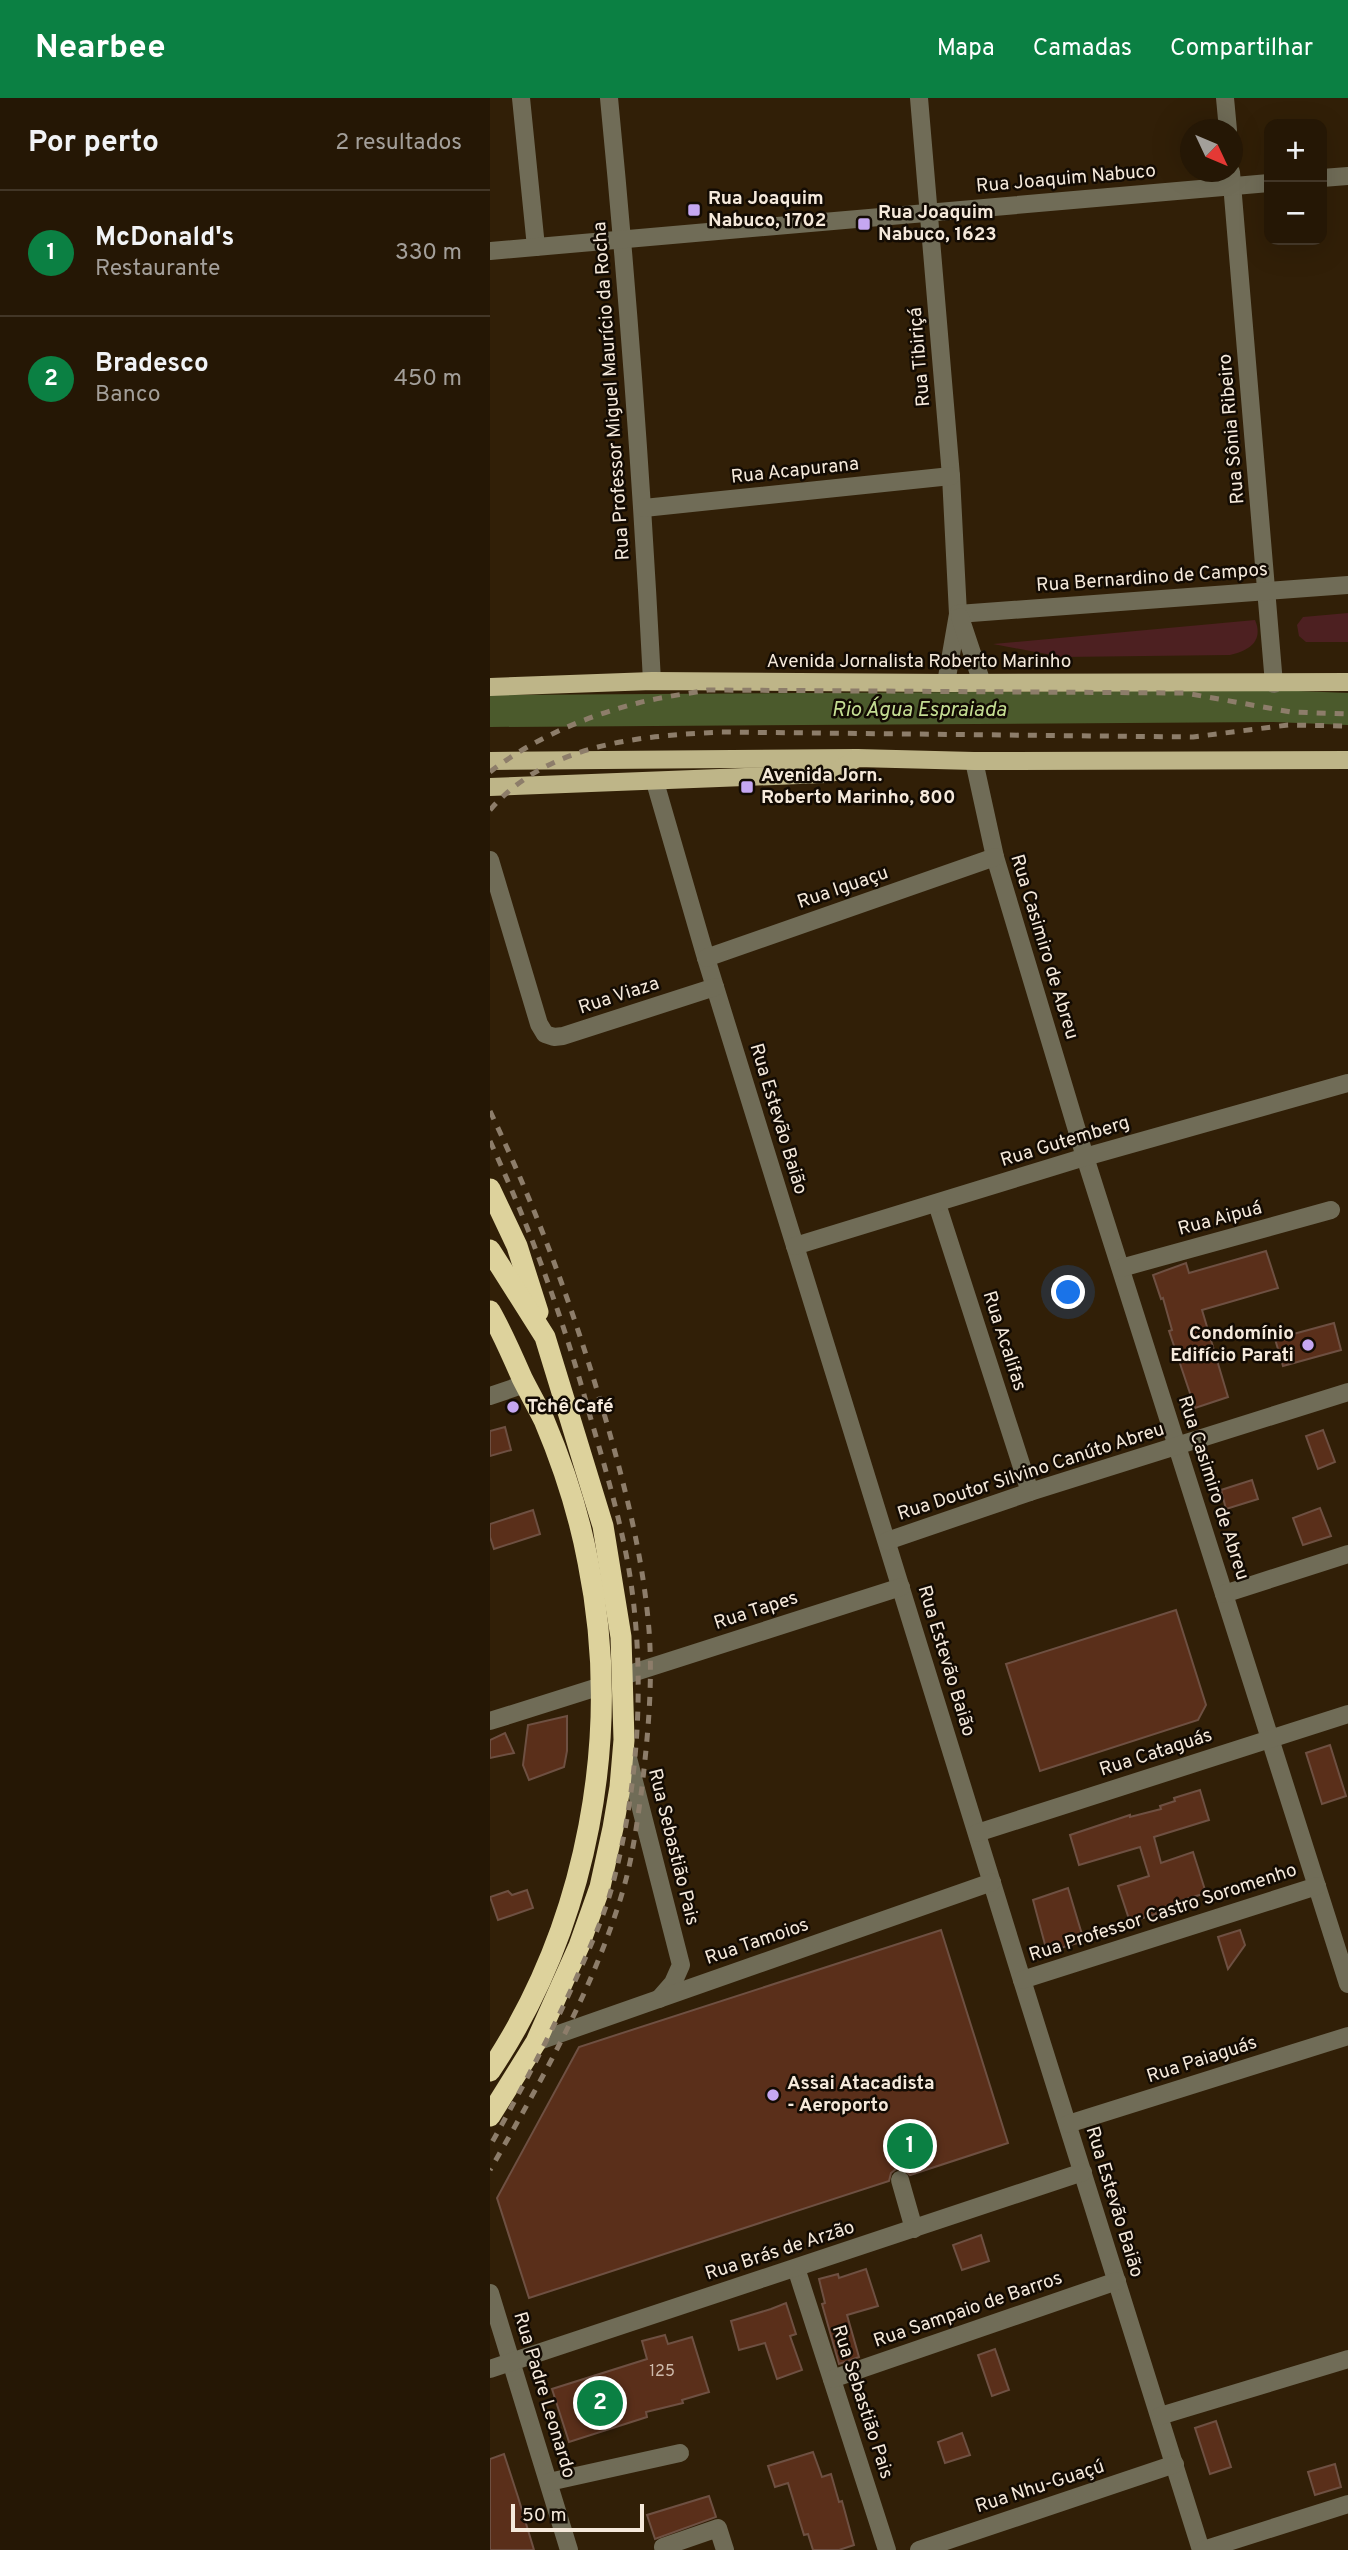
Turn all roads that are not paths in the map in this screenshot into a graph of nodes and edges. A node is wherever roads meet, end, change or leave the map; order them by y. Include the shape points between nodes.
1 (521, 98) edge
2 (609, 98) edge
3 (919, 98) edge
4 (1225, 98) edge
5 (1227, 119) edge
6 (1348, 176) edge
7 (1327, 178) edge
8 (1243, 180) edge
9 (1204, 182) edge
10 (1232, 182) edge
11 (1264, 182) edge
12 (929, 212) junction
13 (623, 239) junction
14 (536, 247) junction
15 (490, 251) edge
16 (951, 476) junction
17 (643, 508) junction
18 (1348, 585) edge
19 (1266, 591) junction
20 (958, 614) junction
21 (652, 681) junction
22 (1348, 682) edge
23 (946, 683) junction
24 (982, 683) junction
25 (1274, 684) junction
26 (490, 687) edge
27 (857, 758) junction
28 (1348, 760) edge
29 (490, 761) edge
30 (974, 761) junction
31 (655, 782) junction
32 (490, 787) edge
33 (995, 857) junction
34 (490, 860) edge
35 (706, 958) junction
36 (715, 987) junction
37 (1348, 1083) edge
38 (1085, 1157) junction
39 (490, 1189) edge
40 (937, 1204) junction
41 (1331, 1210) dead end
42 (795, 1246) junction
43 (490, 1250) edge
44 (1121, 1268) junction
45 (491, 1312) edge
46 (545, 1337) junction
47 (525, 1384) junction
48 (1348, 1392) edge
49 (490, 1396) edge
50 (1177, 1447) junction
51 (1030, 1492) junction
52 (887, 1541) junction
53 (1348, 1554) edge
54 (901, 1587) junction
55 (1224, 1594) junction
56 (624, 1676) junction
57 (601, 1686) junction
58 (1348, 1714) edge
59 (490, 1721) edge
60 (1270, 1738) junction
61 (624, 1740) junction
62 (977, 1833) junction
63 (992, 1882) junction
64 (1317, 1886) junction
65 (681, 1965) junction
66 (716, 1979) junction
67 (1022, 1980) junction
68 (1348, 1984) edge
69 (659, 1998) junction
70 (1348, 2036) edge
71 (536, 2042) junction
72 (499, 2045) edge
73 (490, 2071) edge
74 (490, 2116) edge
75 (1068, 2124) junction
76 (1083, 2172) junction
77 (900, 2180) dead end
78 (914, 2229) junction
79 (796, 2267) junction
80 (1117, 2281) junction
81 (490, 2293) edge
82 (1348, 2359) edge
83 (511, 2361) junction
84 (490, 2369) edge
85 (832, 2379) junction
86 (1160, 2416) junction
87 (680, 2453) dead end
88 (1175, 2464) junction
89 (549, 2482) junction
90 (1348, 2504) edge
91 (663, 2547) dead end
92 (569, 2550) edge
93 (725, 2550) edge
94 (887, 2550) edge
95 (919, 2550) edge
96 (1202, 2550) edge

1 - 14 street
2 - 13 street, Rua Professor Miguel Maurício da Rocha
3 - 12 street, Rua Tibiriçá
4 - 5 street
6 - 7 street
8 - 11 street, Rua Joaquim Nabuco
9 - 12 street, Rua Joaquim Nabuco
10 - 19 street, Rua Sônia Ribeiro
12 - 13 street, Rua Joaquim Nabuco
12 - 16 street, Rua Tibiriçá
13 - 14 street, Rua Joaquim Nabuco
13 - 17 street, Rua Professor Miguel Maurício da Rocha
14 - 15 street, Rua Joaquim Nabuco
16 - 17 street, Rua Acapurana
16 - 20 street, Rua Tibiriçá
17 - 21 street, Rua Professor Miguel Maurício da Rocha
18 - 19 street, Rua Bernardino de Campos
19 - 20 street, Rua Bernardino de Campos
19 - 25 street, Rua Sônia Ribeiro
20 - 23 street, Rua Tibiriçá
20 - 24 street, Rua Tibiriçá
21 - 23 main road, Avenida Jornalista Roberto Marinho
21 - 26 main road, Avenida Jornalista Roberto Marinho
22 - 25 main road, Avenida Jornalista Roberto Marinho
23 - 24 main road, Avenida Jornalista Roberto Marinho
24 - 25 main road, Avenida Jornalista Roberto Marinho
27 - 29 main road
27 - 30 main road
27 - 31 main road via 825,774
28 - 30 main road
30 - 33 street, Rua Casimiro de Abreu
31 - 32 main road
31 - 35 street, Rua Estevão Baião
33 - 35 street, Rua Iguaçu
33 - 38 street, Rua Casimiro de Abreu
34 - 36 street, Rua Viaza via 545,1034 563,1036
35 - 36 street, Rua Estevão Baião
36 - 42 street, Rua Estevão Baião
37 - 38 street, Rua Gutemberg
38 - 40 street, Rua Gutemberg
38 - 44 street, Rua Casimiro de Abreu
39 - 46 highway via 517,1246
40 - 42 street, Rua Gutemberg
40 - 51 street, Rua Acalifas
41 - 44 street, Rua Aipuá
42 - 52 street, Rua Estevão Baião
43 - 46 highway
44 - 50 street, Rua Casimiro de Abreu
45 - 47 highway
46 - 56 highway via 603,1527
47 - 49 street
47 - 57 highway via 561,1463 581,1531 599,1638
48 - 50 street, Rua Doutor Silvino Canúto Abreu
50 - 51 street, Rua Doutor Silvino Canúto Abreu
50 - 55 street, Rua Casimiro de Abreu
51 - 52 street, Rua Doutor Silvino Canúto Abreu
52 - 54 street, Rua Estevão Baião
53 - 55 street
54 - 56 street, Rua Tapes
54 - 62 street, Rua Estevão Baião
55 - 60 street, Rua Casimiro de Abreu
56 - 61 highway
57 - 59 street
57 - 72 highway via 592,1810 576,1882 530,2001
58 - 60 street, Rua Cataguás
60 - 62 street, Rua Cataguás
60 - 64 street, Rua Casimiro de Abreu
61 - 65 street, Rua Sebastião Pais
61 - 71 highway via 620,1787 600,1887
62 - 63 street, Rua Estevão Baião
63 - 66 street, Rua Tamoios
63 - 67 street, Rua Estevão Baião
64 - 67 street, Rua Professor Castro Soromenho
64 - 68 street, Rua Casimiro de Abreu
65 - 66 street
65 - 69 street
66 - 69 street, Rua Tamoios
67 - 75 street, Rua Estevão Baião
69 - 71 street, Rua Tamoios
70 - 75 street, Rua Paiaguás
71 - 74 highway
72 - 73 highway
75 - 76 street, Rua Estevão Baião
76 - 78 street, Rua Brás de Arzão
76 - 80 street, Rua Estevão Baião
77 - 78 street
78 - 79 street, Rua Brás de Arzão
79 - 83 street, Rua Brás de Arzão
79 - 85 street, Rua Sebastião Pais
80 - 85 street, Rua Sampaio de Barros
80 - 86 street, Rua Estevão Baião
81 - 83 street, Rua Padre Leonardo
82 - 86 street
83 - 84 street, Rua Brás de Arzão
83 - 89 street, Rua Padre Leonardo
85 - 94 street, Rua Sebastião Pais
86 - 88 street, Rua Estevão Baião
87 - 89 street
88 - 95 street, Rua Nhu-Guaçú
88 - 96 street, Rua Estevão Baião
89 - 92 street, Rua Padre Leonardo
90 - 96 street
91 - 93 street via 718,2528

